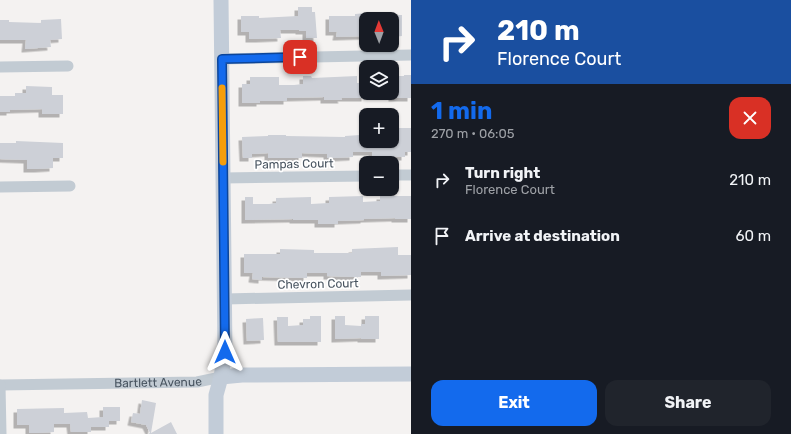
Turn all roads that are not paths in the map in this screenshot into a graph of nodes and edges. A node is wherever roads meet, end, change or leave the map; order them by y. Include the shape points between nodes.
1 (221, 0) edge
2 (411, 55) edge
3 (222, 59) junction
4 (68, 66) dead end
5 (0, 67) edge
6 (411, 175) edge
7 (359, 176) edge
8 (399, 176) edge
9 (223, 178) junction
10 (70, 186) dead end
11 (0, 187) edge
12 (411, 295) edge
13 (225, 299) junction
14 (411, 374) edge
15 (221, 378) junction
16 (0, 385) edge
17 (1, 434) edge
18 (216, 434) edge

1 - 3 main road
2 - 3 street
3 - 9 main road
4 - 5 street
6 - 8 street
7 - 9 street, Pampas Court
9 - 13 main road
10 - 11 street
12 - 13 street, Chevron Court
13 - 15 main road via 225,352
14 - 15 main road, Bartlett Avenue via 242,375
15 - 16 street, Bartlett Avenue via 197,382
15 - 18 main road via 216,395
16 - 17 street

